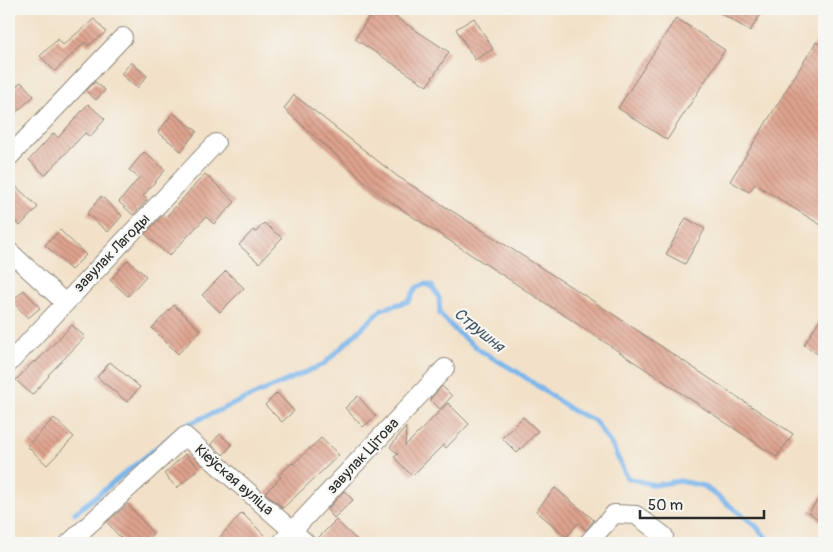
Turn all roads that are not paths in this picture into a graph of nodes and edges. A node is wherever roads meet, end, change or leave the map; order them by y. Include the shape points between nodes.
1 (123, 36) dead end
2 (216, 143) dead end
3 (9, 157) edge
4 (9, 251) edge
5 (65, 303) junction
6 (9, 363) edge
7 (446, 368) dead end
8 (664, 536) dead end
9 (293, 539) edge
10 (69, 543) edge
11 (588, 543) edge

1 - 3 street
2 - 5 street, завулак Лагоды
4 - 5 street
5 - 6 street, завулак Лагоды
7 - 9 street, завулак Цітова
8 - 11 street via 636,515 614,514
9 - 10 street, Кіеўская вуліца via 185,436

